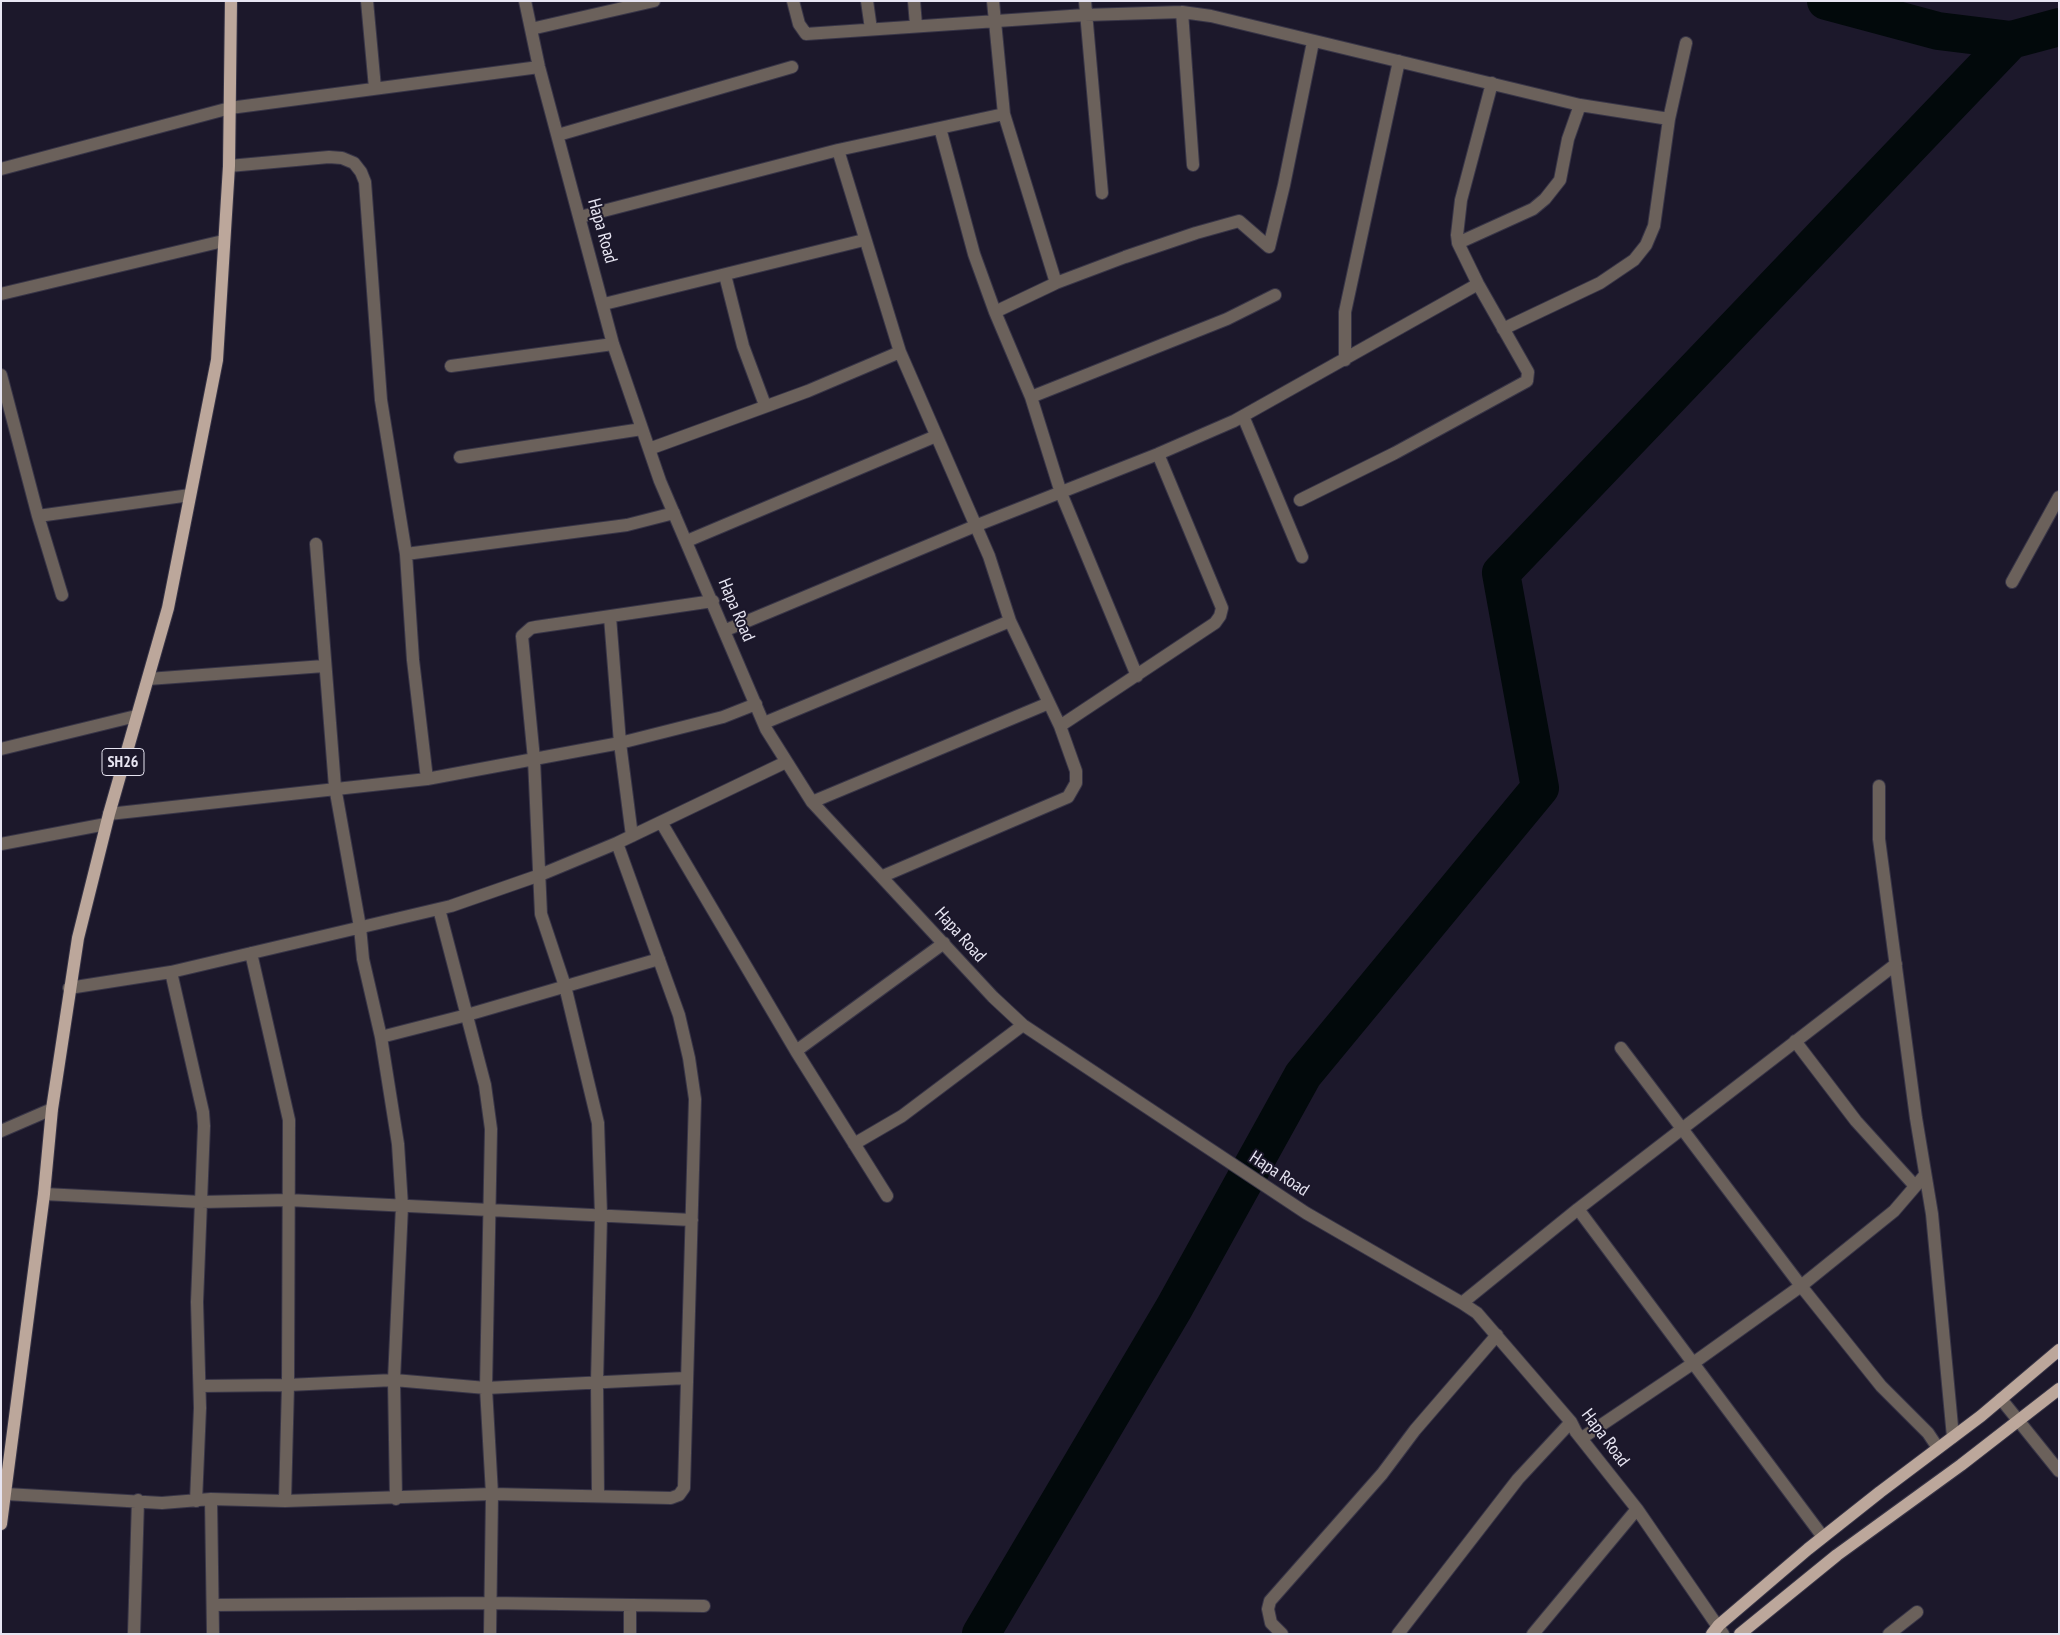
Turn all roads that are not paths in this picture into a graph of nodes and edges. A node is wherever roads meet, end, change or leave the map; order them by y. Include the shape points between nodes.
1 (231, 1) edge
2 (367, 1) edge
3 (525, 1) edge
4 (654, 1) edge
5 (794, 1) edge
6 (868, 1) edge
7 (914, 1) edge
8 (993, 1) edge
9 (1084, 1) edge
10 (1182, 12) junction
11 (1085, 15) junction
12 (995, 19) junction
13 (916, 25) junction
14 (871, 28) junction
15 (531, 29) junction
16 (1313, 42) junction
17 (1686, 44) dead end
18 (1398, 61) junction
19 (539, 67) junction
20 (792, 67) dead end
21 (1492, 83) junction
22 (375, 88) junction
23 (1580, 105) junction
24 (230, 108) junction
25 (1004, 114) junction
26 (1669, 119) junction
27 (940, 128) junction
28 (558, 135) junction
29 (838, 150) junction
30 (1193, 165) dead end
31 (229, 166) junction
32 (1, 169) edge
33 (1102, 193) dead end
34 (580, 218) junction
35 (864, 240) junction
36 (223, 241) junction
37 (1458, 243) junction
38 (725, 275) junction
39 (1056, 283) junction
40 (1478, 284) junction
41 (1, 294) edge
42 (1275, 295) dead end
43 (604, 304) junction
44 (994, 312) junction
45 (1503, 329) junction
46 (613, 344) junction
47 (900, 352) junction
48 (1344, 360) junction
49 (451, 366) dead end
50 (1, 375) edge
51 (1031, 397) junction
52 (765, 405) junction
53 (1243, 416) junction
54 (642, 429) junction
55 (936, 436) junction
56 (649, 449) junction
57 (1158, 454) junction
58 (460, 457) dead end
59 (1061, 493) junction
60 (190, 495) junction
61 (2059, 497) edge
62 (1300, 500) dead end
63 (674, 513) junction
64 (38, 516) junction
65 (975, 526) junction
66 (686, 541) junction
67 (316, 544) dead end
68 (406, 554) junction
69 (1302, 557) dead end
70 (2012, 582) dead end
71 (62, 594) dead end
72 (713, 601) junction
73 (610, 616) junction
74 (1010, 621) junction
75 (726, 630) junction
76 (324, 666) junction
77 (1137, 676) junction
78 (148, 679) junction
79 (1049, 703) junction
80 (756, 704) junction
81 (136, 716) junction
82 (764, 723) junction
83 (1060, 726) junction
84 (620, 743) junction
85 (1, 749) edge
86 (534, 759) junction
87 (786, 762) junction
88 (427, 779) junction
89 (1879, 786) dead end
90 (335, 790) junction
91 (812, 802) junction
92 (108, 819) junction
93 (661, 822) junction
94 (632, 836) junction
95 (617, 843) junction
96 (1, 844) edge
97 (540, 875) junction
98 (883, 876) junction
99 (439, 909) junction
100 (360, 927) junction
101 (944, 943) junction
102 (251, 953) junction
103 (659, 959) junction
104 (1896, 964) junction
105 (171, 972) junction
106 (566, 986) junction
107 (69, 988) junction
108 (467, 1015) junction
109 (1023, 1025) junction
110 (381, 1037) junction
111 (1795, 1041) junction
112 (1621, 1048) dead end
113 (796, 1051) junction
114 (52, 1109) junction
115 (1683, 1128) junction
116 (1, 1131) edge
117 (854, 1144) junction
118 (1925, 1175) junction
119 (1915, 1186) junction
120 (44, 1194) junction
121 (887, 1196) dead end
122 (288, 1200) junction
123 (201, 1202) junction
124 (402, 1206) junction
125 (1578, 1209) junction
126 (491, 1210) junction
127 (601, 1215) junction
128 (692, 1220) junction
129 (1801, 1286) junction
130 (1462, 1303) junction
131 (1497, 1334) junction
132 (2059, 1350) edge
133 (1692, 1364) junction
134 (686, 1378) junction
135 (394, 1380) junction
136 (597, 1382) junction
137 (200, 1386) junction
138 (288, 1386) junction
139 (486, 1388) junction
140 (2059, 1389) edge
141 (2001, 1399) junction
142 (2019, 1420) junction
143 (1571, 1422) junction
144 (1953, 1437) junction
145 (1582, 1438) junction
146 (1938, 1448) junction
147 (2059, 1470) edge
148 (6, 1494) junction
149 (492, 1494) junction
150 (598, 1495) junction
151 (211, 1499) junction
152 (396, 1499) junction
153 (138, 1500) junction
154 (196, 1500) junction
155 (284, 1501) junction
156 (1637, 1509) junction
157 (1, 1524) edge
158 (1822, 1537) junction
159 (489, 1603) junction
160 (213, 1605) junction
161 (630, 1605) junction
162 (704, 1606) dead end
163 (1918, 1612) dead end
164 (1718, 1631) edge
165 (134, 1634) edge
166 (213, 1634) edge
167 (490, 1634) edge
168 (630, 1634) edge
169 (1282, 1634) edge
170 (1398, 1634) edge
171 (1533, 1634) edge
172 (1740, 1634) edge
173 (1889, 1634) edge

1 - 24 main road, SH26
2 - 22 street
3 - 15 street, Hapa Road
4 - 15 street
5 - 14 street via 799,24 806,34
6 - 14 street
7 - 13 street
8 - 12 street
9 - 11 street
10 - 11 street
10 - 16 street via 1211,16
10 - 30 street
11 - 12 street
11 - 33 street
12 - 13 street
12 - 25 street
13 - 14 street
15 - 19 street, Hapa Road
16 - 18 street
16 - 39 street via 1269,247 1239,222 1196,232
17 - 26 street
18 - 21 street
18 - 48 street via 1345,312
19 - 22 street
19 - 28 street, Hapa Road
20 - 28 street
21 - 23 street
21 - 37 street via 1461,200
22 - 24 street
23 - 26 street
23 - 37 street via 1568,139 1560,180 1545,199 1533,209
24 - 31 main road, SH26
24 - 32 street
25 - 27 street
25 - 39 street
26 - 45 street via 1654,226 1634,260 1600,283
27 - 29 street
27 - 44 street via 974,254
28 - 34 street, Hapa Road
29 - 34 street
29 - 35 street
31 - 36 main road, SH26
31 - 68 street via 329,157 354,163 361,172 365,182 381,400
34 - 43 street, Hapa Road
35 - 38 street
35 - 47 street
36 - 41 street
36 - 60 main road, SH26 via 217,360
37 - 40 street
38 - 43 street
38 - 52 street via 743,346
39 - 44 street
40 - 45 street
40 - 48 street
42 - 51 street via 1227,319
43 - 46 street, Hapa Road
44 - 51 street
45 - 62 street via 1528,372 1525,383
46 - 49 street
46 - 54 street, Hapa Road
47 - 52 street via 808,391
47 - 55 street
48 - 53 street
50 - 64 street
51 - 59 street
52 - 56 street
53 - 57 street
53 - 69 street
54 - 56 street, Hapa Road
54 - 58 street
55 - 65 street
55 - 66 street
56 - 63 street, Hapa Road
57 - 59 street
57 - 77 street via 1222,608 1215,624
59 - 65 street
59 - 77 street
60 - 64 street
60 - 78 main road, SH26 via 168,608
61 - 70 street
63 - 66 street, Hapa Road
63 - 68 street via 626,526
64 - 71 street
65 - 74 street via 989,556
65 - 75 street
66 - 72 street, Hapa Road
67 - 76 street
68 - 88 street via 413,660
72 - 73 street
72 - 75 street, Hapa Road
73 - 84 street
73 - 86 street via 531,628 522,636
74 - 79 street
74 - 82 street
75 - 80 street, Hapa Road
76 - 78 street
76 - 90 street
77 - 83 street
78 - 81 main road, SH26
79 - 83 street
79 - 91 street
80 - 82 street, Hapa Road
80 - 84 street via 723,717
81 - 85 street
81 - 92 main road, SH26
82 - 87 street, Hapa Road
83 - 98 street via 1076,771 1076,783 1068,797
84 - 86 street
84 - 94 street
86 - 88 street
86 - 97 street
87 - 91 street, Hapa Road
87 - 93 street
88 - 90 street
89 - 104 street via 1879,839
90 - 92 street
90 - 100 street
91 - 98 street, Hapa Road
92 - 96 street
92 - 107 main road, SH26
93 - 94 street
93 - 113 street
94 - 95 street
95 - 97 street
95 - 103 street
97 - 99 street
97 - 106 street via 541,914
98 - 101 street, Hapa Road
99 - 100 street
99 - 108 street
100 - 102 street
100 - 110 street via 363,959
101 - 109 street, Hapa Road
101 - 113 street
102 - 105 street
102 - 122 street via 290,1120
103 - 106 street
103 - 128 street via 690,1058 695,1099
104 - 111 street
104 - 118 street
105 - 107 street
105 - 123 street via 203,1112
106 - 108 street
106 - 127 street via 598,1123
107 - 114 main road, SH26
108 - 110 street
108 - 126 street via 491,1129
109 - 117 street via 902,1116
109 - 130 street, Hapa Road via 1306,1213
110 - 124 street via 398,1144
111 - 115 street
111 - 119 street via 1856,1121
112 - 115 street
113 - 117 street
114 - 116 street
114 - 120 main road, SH26
115 - 125 street
115 - 129 street
117 - 121 street
118 - 119 street
118 - 144 street via 1932,1214
119 - 129 street via 1894,1211
120 - 123 street
120 - 148 main road, SH26
122 - 123 street
122 - 124 street
122 - 138 street
123 - 137 street via 197,1302
124 - 126 street
124 - 135 street
125 - 130 street
125 - 133 street
126 - 127 street
126 - 139 street
127 - 128 street
127 - 136 street
128 - 134 street
129 - 133 street
129 - 146 street via 1881,1386 1928,1433
130 - 131 street, Hapa Road
131 - 143 street, Hapa Road
131 - 169 street via 1382,1474 1270,1601 1271,1622
132 - 141 main road
133 - 145 street
133 - 158 street
134 - 136 street
134 - 150 street via 684,1488 679,1495 671,1498
135 - 138 street
135 - 139 street
135 - 152 street
136 - 139 street
136 - 150 street
137 - 138 street
137 - 154 street
138 - 155 street
139 - 149 street
140 - 142 main road
141 - 142 street
141 - 144 main road
142 - 147 street
142 - 172 main road via 1836,1555
143 - 145 street, Hapa Road
143 - 170 street via 1518,1479
144 - 146 main road
145 - 156 street, Hapa Road
146 - 158 main road
148 - 153 street
148 - 157 main road, SH26
149 - 150 street
149 - 152 street
149 - 159 street
151 - 154 street
151 - 155 street
151 - 160 street
152 - 155 street
153 - 154 street via 162,1503
153 - 165 street
156 - 164 street, Hapa Road
156 - 171 street
158 - 164 main road
159 - 160 street
159 - 161 street
159 - 167 street
160 - 166 street
161 - 162 street
161 - 168 street
163 - 173 street

